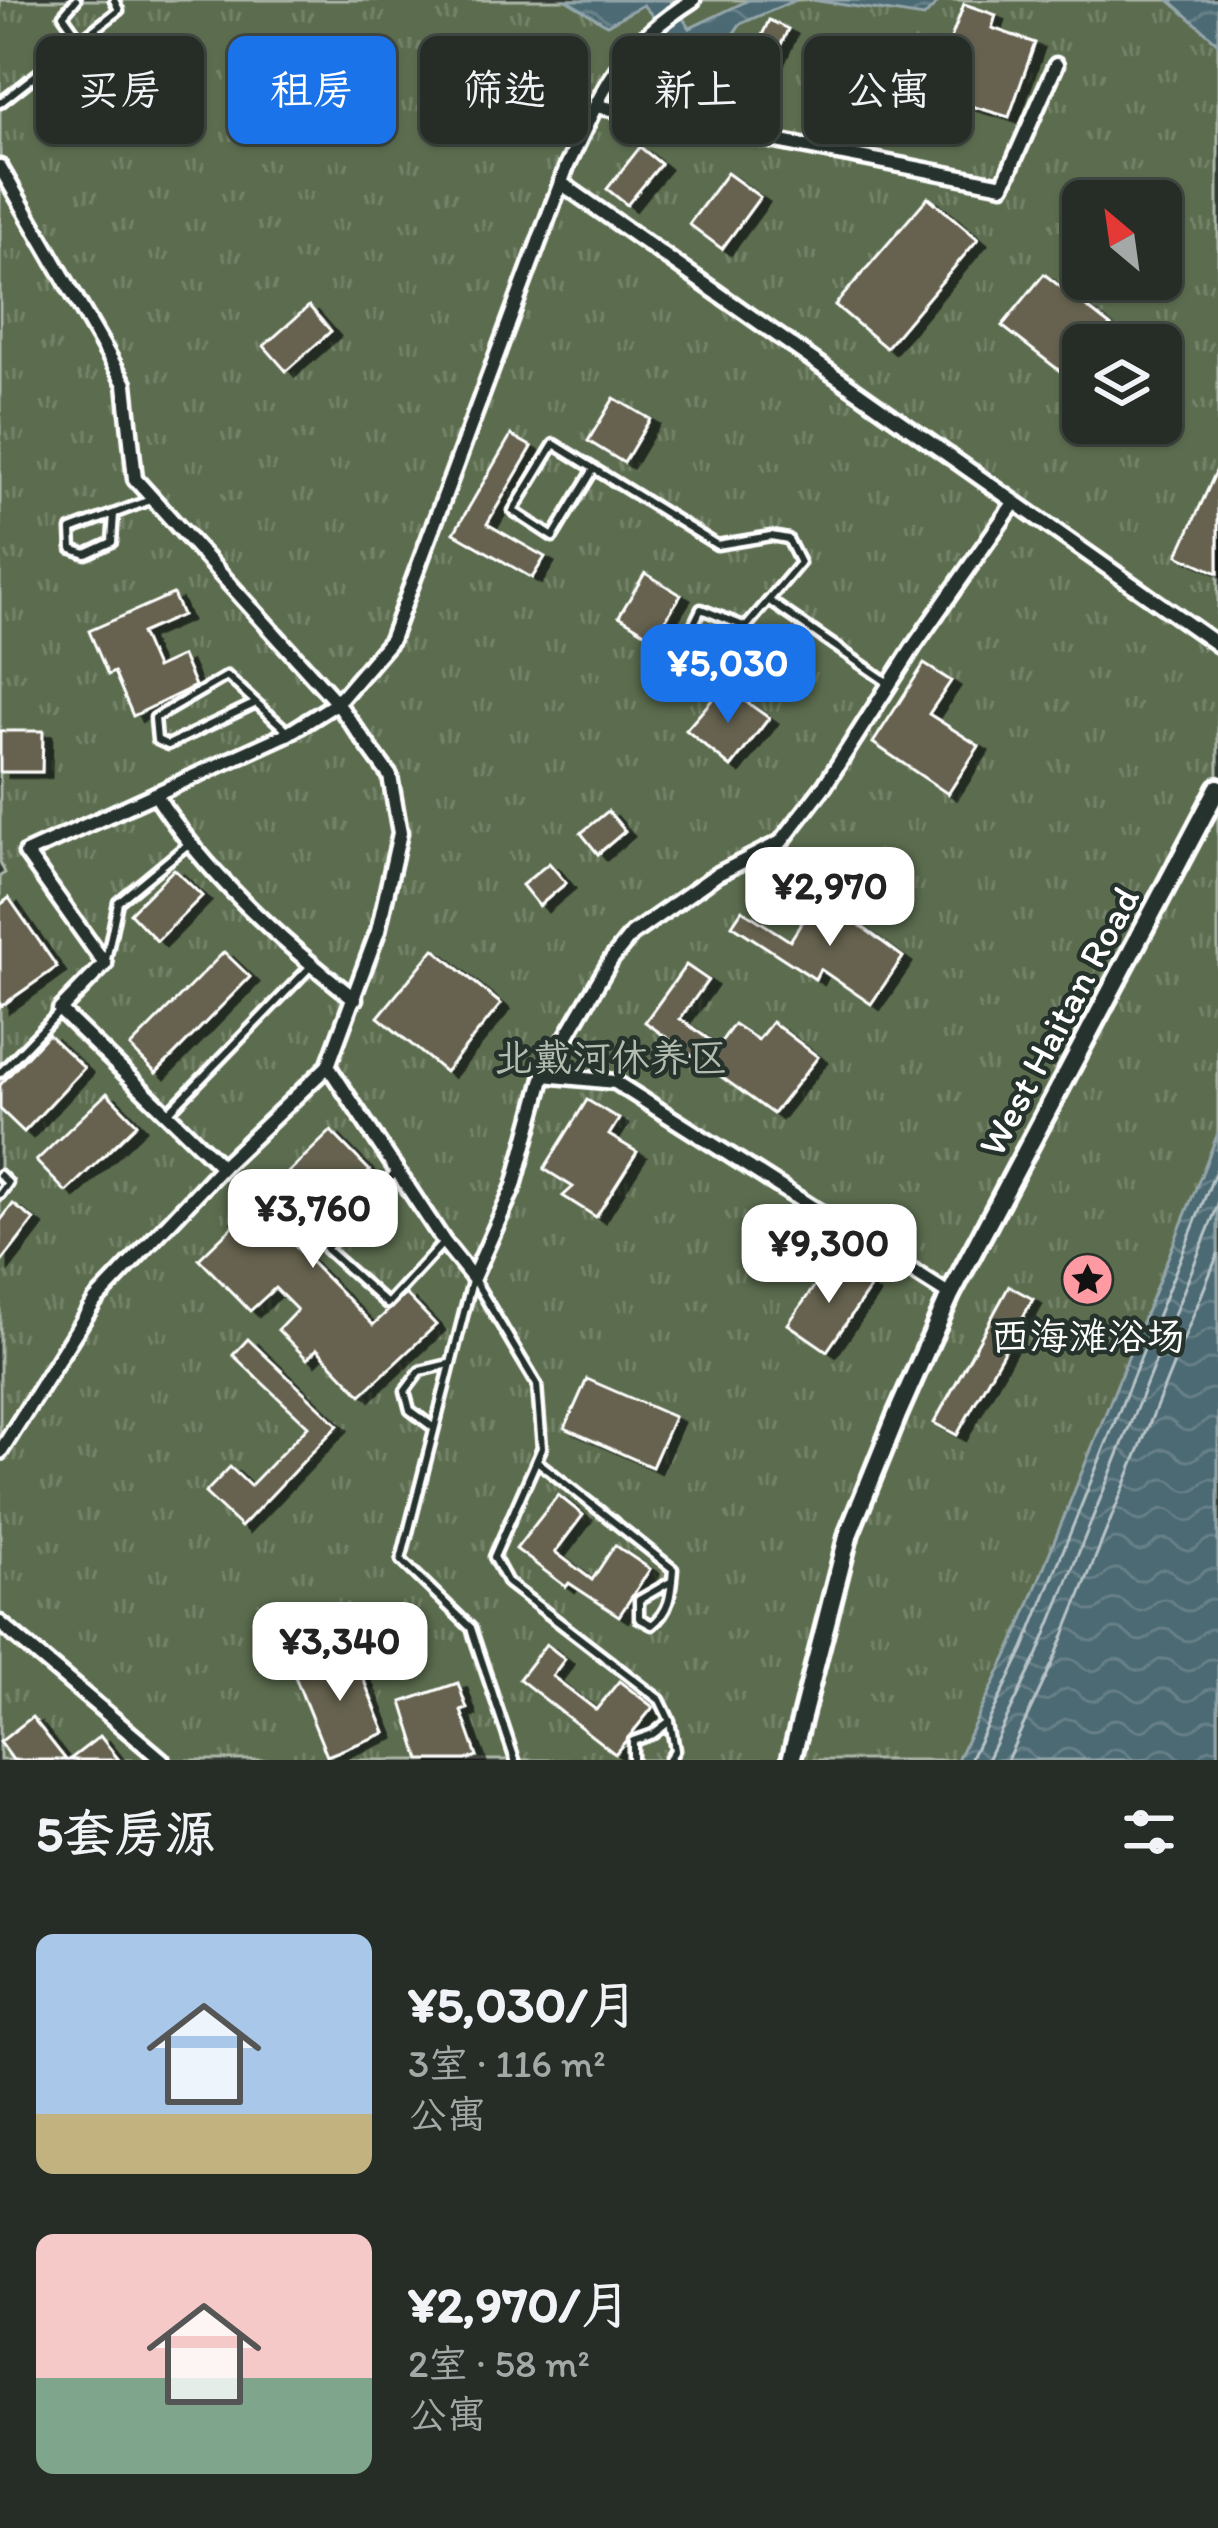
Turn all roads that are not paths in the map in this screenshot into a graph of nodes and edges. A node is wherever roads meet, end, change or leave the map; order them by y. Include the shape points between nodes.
1 (76, 0) edge
2 (114, 0) edge
3 (690, 2) edge
4 (78, 36) edge
5 (84, 36) edge
6 (1056, 65) dead end
7 (36, 74) edge
8 (0, 103) edge
9 (596, 106) junction
10 (0, 167) edge
11 (561, 183) junction
12 (6, 190) edge
13 (594, 470) junction
14 (153, 499) junction
15 (1014, 503) junction
16 (114, 514) junction
17 (771, 602) junction
18 (746, 626) junction
19 (1218, 645) edge
20 (890, 685) junction
21 (337, 703) junction
22 (254, 704) junction
23 (289, 733) junction
24 (1218, 788) edge
25 (155, 794) junction
26 (187, 844) junction
27 (104, 964) junction
28 (312, 965) junction
29 (355, 999) junction
30 (60, 1010) junction
31 (328, 1066) junction
32 (0, 1073) edge
33 (544, 1075) junction
34 (167, 1114) junction
35 (222, 1167) junction
36 (397, 1171) junction
37 (0, 1175) edge
38 (0, 1194) edge
39 (444, 1242) junction
40 (473, 1278) junction
41 (950, 1295) junction
42 (451, 1364) junction
43 (434, 1428) junction
44 (1, 1449) edge
45 (537, 1461) junction
46 (672, 1582) junction
47 (0, 1623) edge
48 (670, 1721) junction
49 (162, 1760) edge
50 (515, 1760) edge
51 (633, 1760) edge
52 (669, 1760) edge
53 (791, 1760) edge

1 - 4 lane via 63,14
2 - 5 lane via 119,10
3 - 9 street via 653,26 613,70
6 - 9 street via 1004,185
7 - 8 lane
9 - 11 street
10 - 12 street
11 - 15 street
11 - 21 street via 391,640
12 - 14 street via 125,385 135,479
13 - 13 lane via 554,444 513,511 553,537
13 - 17 lane via 717,545 788,539 800,562
14 - 16 lane
14 - 21 street
15 - 19 street
15 - 20 street
16 - 16 lane via 71,530 72,549 86,554 112,542
17 - 18 lane
17 - 20 lane
18 - 18 lane via 701,608 676,661 686,683 724,665
20 - 33 street via 782,842 716,875 632,934
21 - 23 street
21 - 29 street via 390,776 400,833
22 - 22 lane via 227,676 155,718 158,740 168,745
22 - 23 lane
23 - 25 street
24 - 41 main road, West Haitan Road
25 - 26 street
25 - 27 street via 26,853
26 - 27 lane via 118,902
26 - 28 street
27 - 30 street
28 - 29 street
28 - 34 lane
29 - 31 street
30 - 32 lane
30 - 34 street
31 - 35 street
31 - 36 street
33 - 40 street via 514,1186
33 - 41 street via 615,1082
34 - 35 street
35 - 44 street via 95,1301
36 - 39 street
36 - 39 lane via 326,1249 387,1304
37 - 38 lane via 8,1183
39 - 40 street
40 - 42 lane
40 - 45 lane via 537,1385
41 - 53 main road, West Haitan Road via 849,1533
42 - 43 lane
42 - 43 lane via 420,1371 405,1391 410,1410
43 - 50 lane via 401,1559 471,1628
45 - 46 lane via 673,1569
45 - 48 lane via 494,1557 508,1583 660,1700
46 - 46 lane via 663,1616 652,1625 639,1618 639,1600
47 - 49 street
48 - 51 lane via 633,1741
48 - 52 lane

